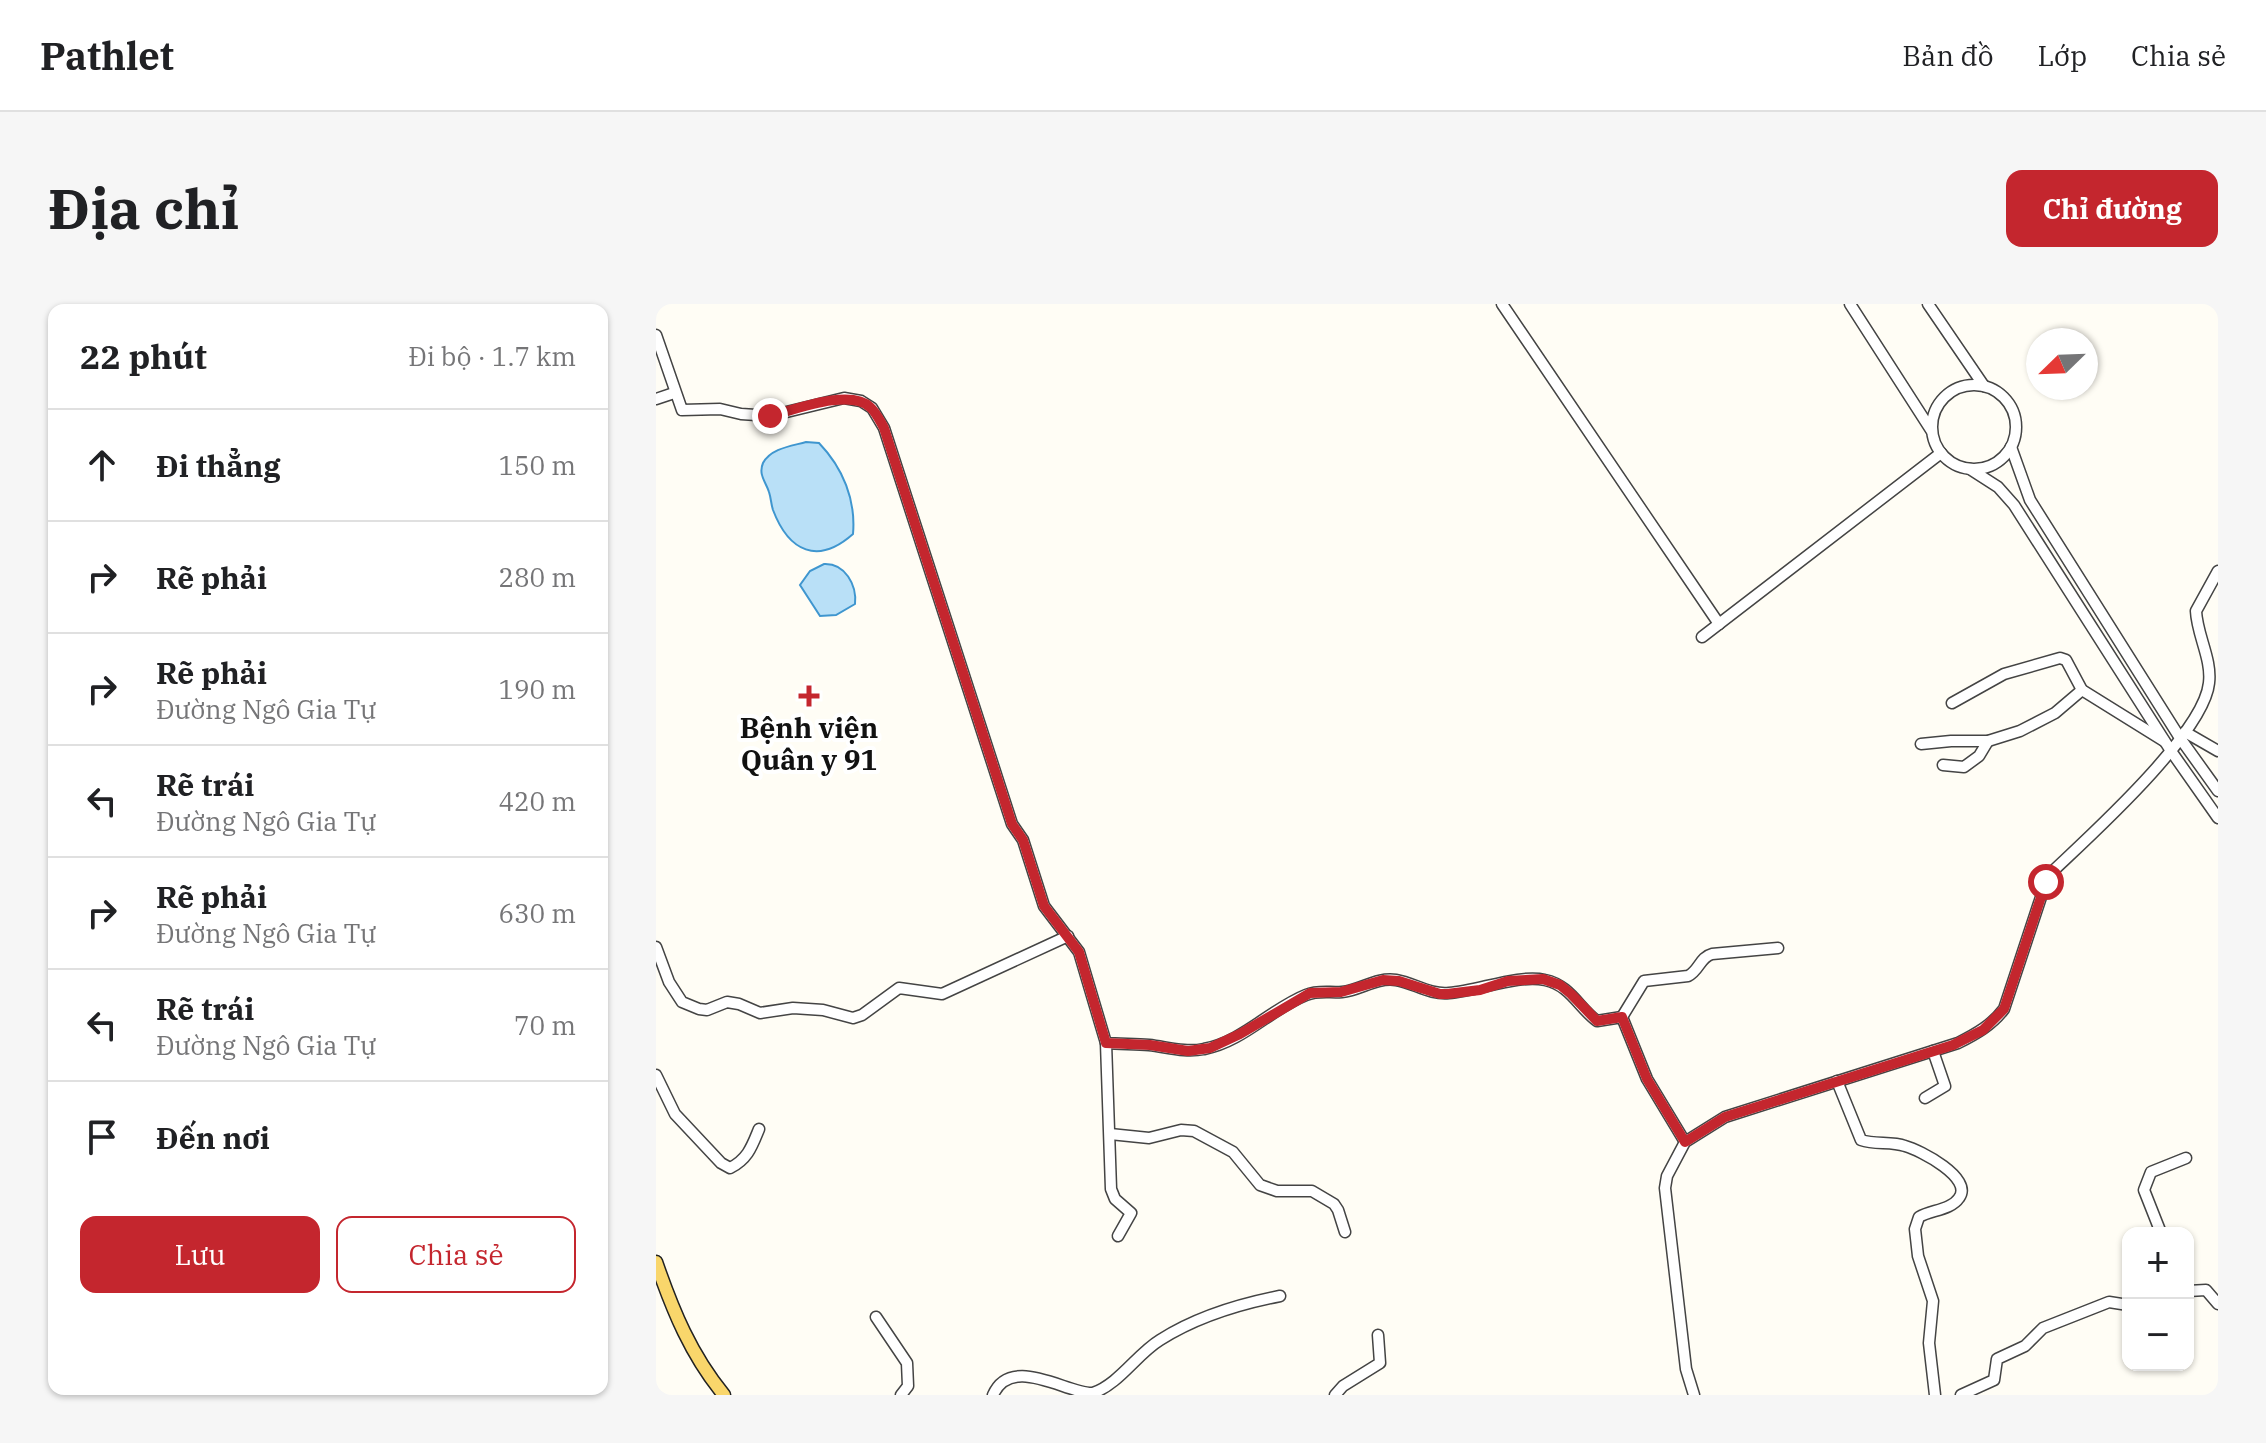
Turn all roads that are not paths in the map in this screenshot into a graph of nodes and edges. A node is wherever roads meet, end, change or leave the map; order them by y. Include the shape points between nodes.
1 (1502, 304) edge
2 (1850, 304) edge
3 (1928, 304) edge
4 (658, 340) edge
5 (1984, 386) junction
6 (674, 393) junction
7 (656, 399) edge
8 (1931, 430) junction
9 (2011, 447) junction
10 (1941, 453) junction
11 (1970, 469) junction
12 (2218, 571) edge
13 (1719, 624) junction
14 (1702, 637) dead end
15 (2082, 690) junction
16 (1952, 703) dead end
17 (2183, 735) junction
18 (1988, 741) junction
19 (1921, 744) dead end
20 (2168, 747) junction
21 (2218, 751) edge
22 (1943, 765) dead end
23 (2218, 791) edge
24 (2218, 818) edge
25 (1068, 936) junction
26 (656, 947) edge
27 (1778, 948) dead end
28 (1622, 1017) junction
29 (1106, 1043) junction
30 (1933, 1051) junction
31 (656, 1075) edge
32 (1837, 1081) junction
33 (1925, 1098) dead end
34 (759, 1129) dead end
35 (1110, 1134) junction
36 (1685, 1142) junction
37 (2186, 1158) dead end
38 (2159, 1227) edge
39 (1345, 1232) dead end
40 (1118, 1236) dead end
41 (656, 1262) edge
42 (2194, 1291) edge
43 (1280, 1296) dead end
44 (2122, 1304) edge
45 (2218, 1304) edge
46 (876, 1317) dead end
47 (1378, 1335) dead end
48 (724, 1395) edge
49 (901, 1395) edge
50 (993, 1395) edge
51 (1335, 1395) edge
52 (1694, 1395) edge
53 (1935, 1395) edge
54 (1961, 1395) edge

1 - 13 street
2 - 8 street
3 - 5 street
4 - 6 street
5 - 8 street via 1946,394
5 - 9 street via 1996,391 2012,410 2016,422
6 - 7 street
6 - 25 street via 682,410 770,416 844,398 872,408 884,428 1012,824 1023,840 1044,906
8 - 10 street
9 - 11 street via 1994,464
9 - 17 street via 2030,500
10 - 11 street
10 - 13 street
11 - 20 street via 2014,505
12 - 17 street via 2196,611 2209,685
13 - 14 street
15 - 16 street via 2060,658 2004,674
15 - 18 street via 2048,718
15 - 20 street
17 - 20 street
17 - 21 street
17 - 23 street
18 - 19 street
18 - 22 street via 1964,767
20 - 24 street
20 - 30 street via 2046,882 2004,1009 1983,1030
25 - 26 street via 942,994 899,988 853,1018 793,1008 760,1013 727,1002 707,1010 689,1006 669,982
25 - 29 street via 1083,963
27 - 28 street via 1712,954 1688,976 1644,981
28 - 29 street via 1597,1021 1556,984 1537,979 1440,994 1383,980 1341,992 1310,993 1210,1048 1188,1051
28 - 36 street via 1647,1079
29 - 35 street
30 - 32 street
30 - 33 street via 1945,1086
31 - 34 street via 678,1119 730,1168 750,1152
32 - 36 street via 1725,1117
32 - 53 street via 1861,1140 1907,1146 1951,1171 1962,1186 1958,1200 1923,1214 1915,1229 1933,1301 1929,1343
35 - 39 street via 1149,1138 1194,1131 1233,1152 1260,1185 1277,1191 1309,1190 1334,1204
35 - 40 street via 1112,1194 1131,1213
36 - 52 street via 1665,1188 1686,1369
37 - 38 street via 2151,1172 2144,1185
41 - 48 main road via 696,1359
42 - 45 street via 2206,1290
43 - 50 street via 1234,1306 1163,1338 1096,1392 1081,1394 1041,1380 1011,1379 1000,1383
44 - 54 street via 2109,1302 2043,1328 2025,1346 1997,1359 1991,1383
46 - 49 street via 907,1363 908,1386
47 - 51 street via 1380,1363

